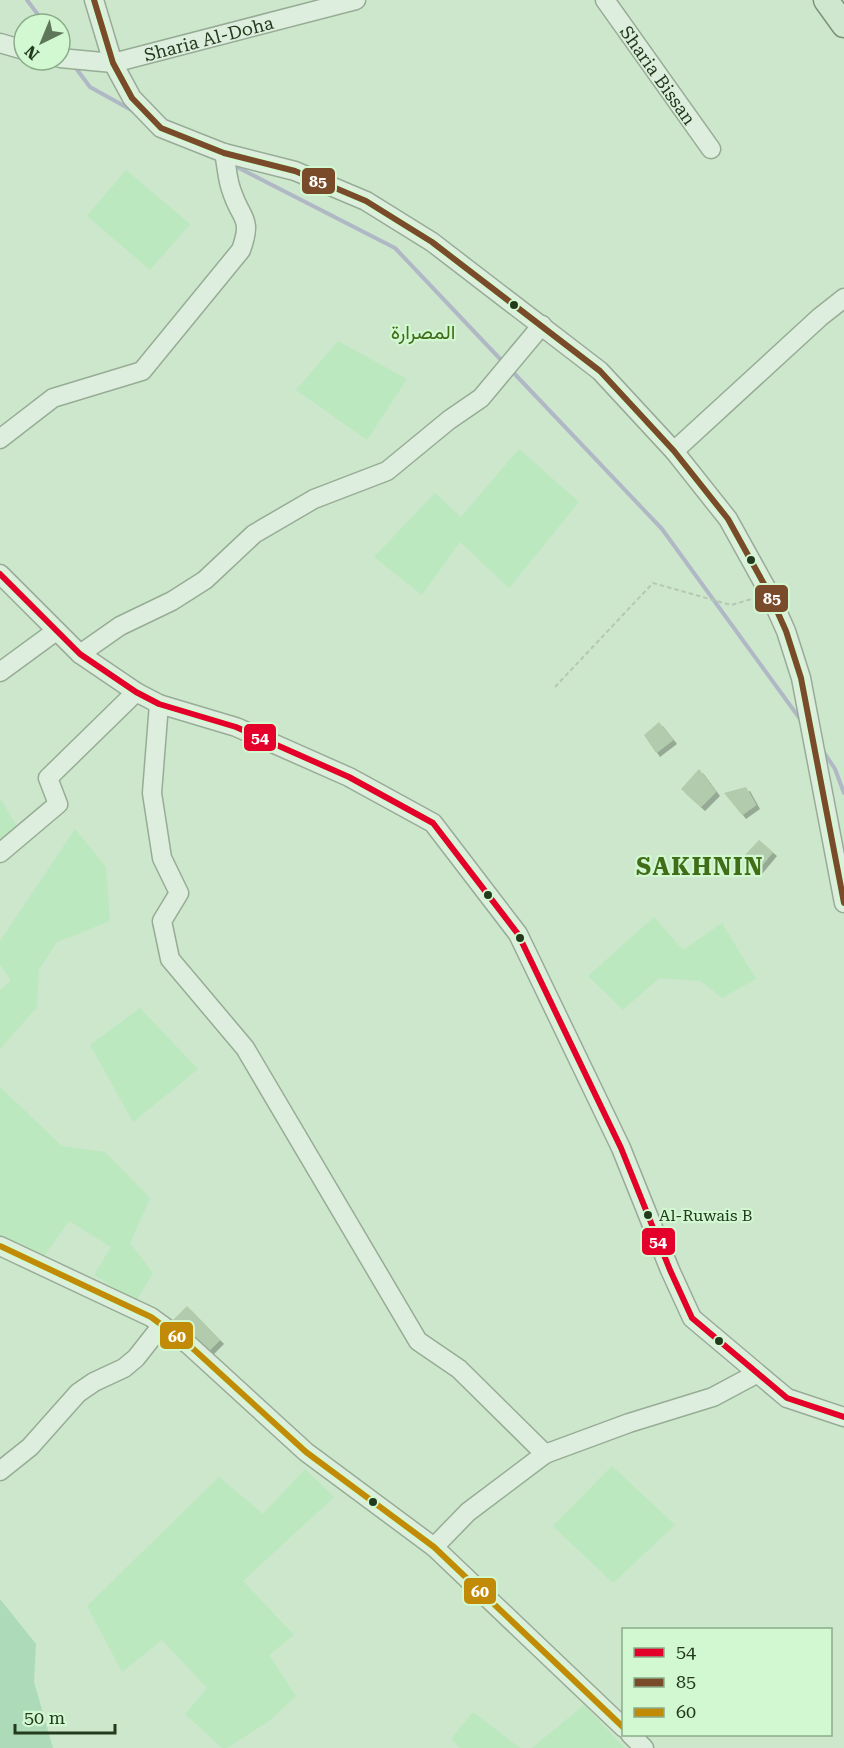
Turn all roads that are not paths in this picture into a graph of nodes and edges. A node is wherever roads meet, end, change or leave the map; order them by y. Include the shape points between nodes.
1 (94, 0) edge
2 (356, 0) edge
3 (605, 0) edge
4 (826, 0) edge
5 (844, 25) edge
6 (72, 59) edge
7 (113, 63) junction
8 (711, 149) dead end
9 (224, 153) junction
10 (844, 298) edge
11 (542, 325) junction
12 (0, 439) edge
13 (674, 451) junction
14 (0, 574) edge
15 (56, 631) junction
16 (80, 654) junction
17 (0, 672) edge
18 (136, 692) junction
19 (159, 704) junction
20 (0, 853) edge
21 (840, 863) edge
22 (844, 903) edge
23 (0, 1246) edge
24 (162, 1325) junction
25 (756, 1374) junction
26 (844, 1417) edge
27 (545, 1454) junction
28 (0, 1471) edge
29 (434, 1547) junction
30 (622, 1726) edge
31 (632, 1736) edge
32 (644, 1748) edge

1 - 7 street
2 - 7 street, Sharia Al-Doha
3 - 8 street, Sharia Bissan
4 - 5 main road
6 - 7 street, Sharia Al-Doha
7 - 9 street via 132,98 161,129
9 - 11 street via 295,171 366,201 432,242
9 - 12 street via 231,191 248,231 241,250 141,371 53,398
10 - 13 street
11 - 13 street via 600,371
11 - 16 street via 481,398 387,471 314,499 254,534 205,580 120,626
13 - 21 street via 728,519 786,631 801,678
14 - 15 street
15 - 16 street
15 - 17 street
16 - 18 street
18 - 19 street
18 - 20 street via 48,778 58,804
19 - 25 street via 236,727 349,777 433,823 518,934 621,1148 692,1318
19 - 27 street via 152,793 162,858 179,893 162,921 170,959 245,1048 418,1341 459,1369
21 - 22 street
23 - 24 street
24 - 28 street via 136,1358 78,1393 30,1447
24 - 29 street via 306,1452
25 - 26 street via 788,1398
25 - 27 street via 713,1397
27 - 29 street via 468,1512
29 - 30 street
31 - 32 street

